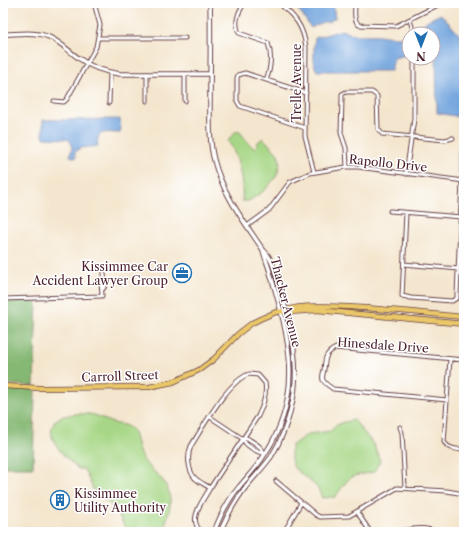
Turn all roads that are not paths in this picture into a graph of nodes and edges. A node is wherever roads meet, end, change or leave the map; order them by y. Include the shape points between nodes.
1 (94, 3) edge
2 (210, 3) edge
3 (245, 3) edge
4 (279, 3) edge
5 (355, 3) edge
6 (442, 3) edge
7 (410, 20) junction
8 (412, 26) edge
9 (3, 34) edge
10 (98, 38) junction
11 (185, 38) dead end
12 (86, 63) junction
13 (414, 66) edge
14 (110, 72) junction
15 (147, 74) junction
16 (185, 74) junction
17 (210, 74) junction
18 (266, 80) junction
19 (306, 93) junction
20 (54, 101) dead end
21 (147, 101) dead end
22 (185, 101) dead end
23 (108, 103) dead end
24 (305, 128) junction
25 (412, 137) junction
26 (453, 138) dead end
27 (347, 167) junction
28 (314, 172) junction
29 (406, 174) junction
30 (463, 181) edge
31 (390, 212) dead end
32 (406, 212) junction
33 (461, 217) junction
34 (248, 226) junction
35 (462, 236) edge
36 (262, 249) junction
37 (404, 264) junction
38 (458, 269) junction
39 (104, 273) dead end
40 (3, 299) edge
41 (379, 309) junction
42 (286, 311) junction
43 (331, 311) junction
44 (281, 312) junction
45 (464, 317) edge
46 (464, 324) edge
47 (450, 359) junction
48 (464, 360) edge
49 (3, 386) edge
50 (447, 400) junction
51 (210, 417) junction
52 (400, 427) dead end
53 (243, 439) junction
54 (464, 450) edge
55 (265, 453) junction
56 (270, 457) junction
57 (276, 480) dead end
58 (210, 488) junction
59 (405, 488) junction
60 (464, 494) edge
61 (302, 503) junction
62 (357, 512) junction
63 (464, 512) edge
64 (202, 532) edge
65 (214, 532) edge
66 (220, 532) edge
67 (284, 532) edge
68 (372, 532) edge
69 (395, 532) edge
70 (436, 532) edge
71 (460, 532) edge

1 - 10 street via 100,25
2 - 17 street, Thacker Avenue
3 - 18 street via 238,14 237,29 239,33 268,43 270,69
4 - 19 street, Trelle Avenue via 296,19 305,36
5 - 7 street via 355,19 359,25 396,26
6 - 7 street
7 - 8 street
9 - 12 street via 37,34 49,37
10 - 11 street
10 - 12 street
12 - 14 street
12 - 20 street via 67,99 64,102
13 - 25 street
14 - 15 street
14 - 23 street
15 - 16 street
15 - 21 street
16 - 17 street
16 - 22 street
17 - 34 street, Thacker Avenue via 210,129 214,161 225,190
18 - 19 street
18 - 24 street via 245,72 238,75 238,104
19 - 24 street, Trelle Avenue
24 - 28 street, Trelle Avenue via 306,143
25 - 26 street via 445,140
25 - 27 street via 382,134 378,130 377,96 372,92 346,92 342,94 341,133 346,148
25 - 29 street
27 - 28 street, Rapollo Drive
27 - 29 street, Rapollo Drive
28 - 34 street, Rapollo Drive via 290,182 275,203
29 - 30 street, Rapollo Drive
30 - 33 street
31 - 32 street
32 - 33 street
32 - 37 street
33 - 35 street
34 - 36 street, Thacker Avenue
35 - 38 street
36 - 42 street, Thacker Avenue via 275,269
36 - 44 street, Thacker Avenue
37 - 38 street
37 - 38 street via 402,296 426,300 452,302 457,298
39 - 40 street via 101,280 102,296
41 - 42 main road, Carroll Street via 318,305 290,308
41 - 43 main road via 373,313
41 - 45 main road, Carroll Street
42 - 43 main road, Carroll Street
42 - 44 main road, Carroll Street
42 - 56 street, Thacker Avenue via 294,346 295,388 287,424
43 - 46 main road, Carroll Street
44 - 49 main road, Carroll Street via 260,319 247,327 199,370 166,384 143,387
44 - 55 street, Thacker Avenue via 289,349 290,386 281,423
47 - 48 street
47 - 50 street
47 - 50 street, Hinesdale Drive via 336,348 327,354 323,379 326,385 333,389
50 - 54 street via 444,442 453,449
51 - 53 street
51 - 53 street via 229,391 245,376 254,374 260,377 266,386 262,406
51 - 58 street via 188,454 194,477
52 - 59 street
53 - 55 street via 244,443
53 - 58 street
55 - 56 street
55 - 65 street, Thacker Avenue via 232,496
56 - 66 street, Thacker Avenue via 236,502
57 - 61 street
58 - 64 street via 195,519
59 - 60 street
59 - 62 street via 393,489
61 - 62 street via 320,517 349,516
61 - 67 street
62 - 68 street
63 - 71 street
69 - 70 street via 423,528

